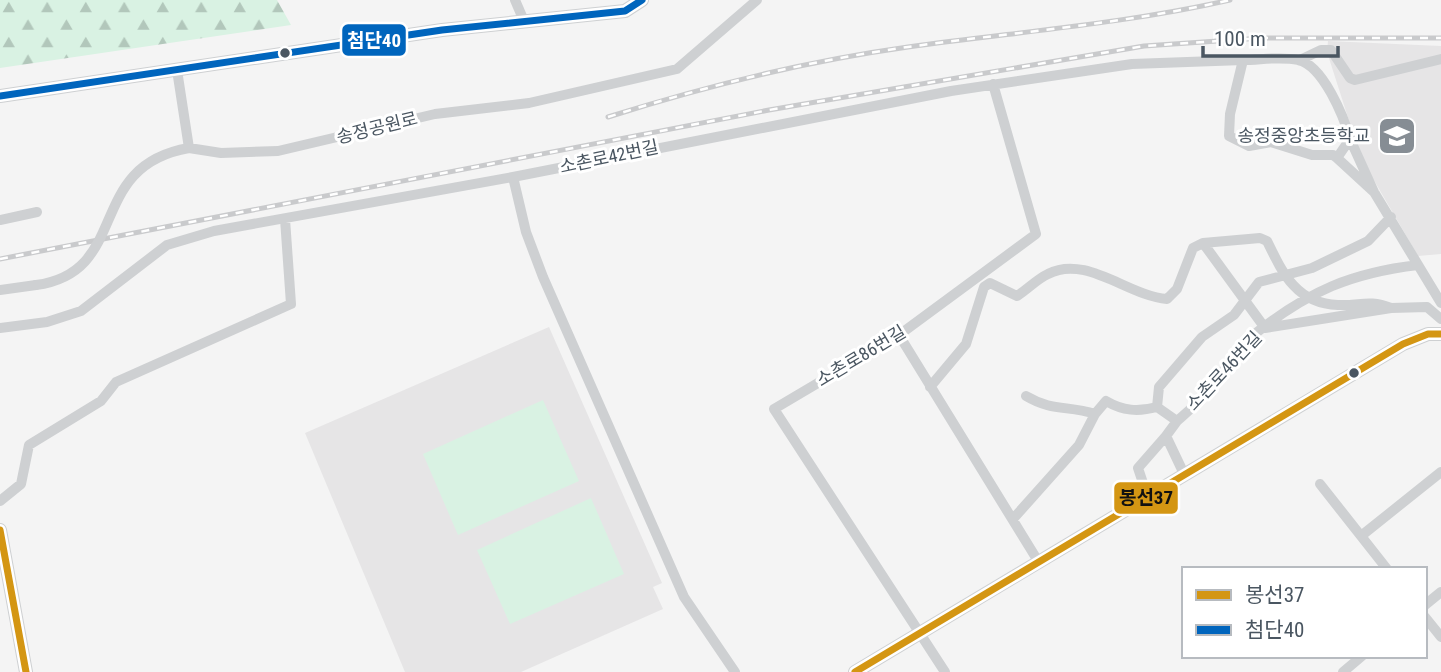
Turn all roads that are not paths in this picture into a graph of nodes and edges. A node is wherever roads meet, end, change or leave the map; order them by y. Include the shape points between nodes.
1 (516, 0) edge
2 (642, 0) edge
3 (757, 0) edge
4 (524, 21) junction
5 (1441, 59) edge
6 (1243, 60) junction
7 (1300, 60) junction
8 (177, 70) junction
9 (993, 84) junction
10 (0, 96) edge
11 (1350, 139) junction
12 (189, 148) junction
13 (1337, 159) junction
14 (513, 177) junction
15 (1374, 192) junction
16 (37, 212) dead end
17 (1391, 217) junction
18 (285, 219) junction
19 (0, 220) edge
20 (1203, 243) junction
21 (1418, 265) junction
22 (1284, 277) junction
23 (0, 290) edge
24 (1307, 298) junction
25 (1244, 300) junction
26 (1441, 303) edge
27 (1391, 308) junction
28 (1441, 319) edge
29 (0, 328) edge
30 (1265, 328) junction
31 (1441, 334) edge
32 (899, 335) junction
33 (930, 387) junction
34 (1027, 397) dead end
35 (1157, 407) junction
36 (1095, 414) junction
37 (1177, 421) junction
38 (1166, 436) junction
39 (1441, 472) edge
40 (1185, 476) junction
41 (1320, 484) dead end
42 (1148, 498) junction
43 (0, 501) edge
44 (1013, 519) junction
45 (0, 530) edge
46 (1362, 536) junction
47 (1038, 561) junction
48 (1385, 567) edge
49 (1441, 592) edge
50 (1427, 603) edge
51 (1427, 620) edge
52 (921, 632) junction
53 (1441, 637) edge
54 (1360, 658) edge
55 (26, 672) edge
56 (735, 672) edge
57 (855, 672) edge
58 (945, 672) edge
59 (1343, 672) edge

1 - 4 street
2 - 4 street via 625,11
3 - 12 street, 송정공원로 via 677,69 529,103 435,114 278,151 221,153
4 - 8 street
5 - 7 street, 소촌로42번길 via 1355,80 1331,50
6 - 7 street, 소촌로42번길
6 - 9 street, 소촌로42번길 via 1132,64
6 - 13 street via 1229,136 1249,146 1271,142
7 - 11 street via 1329,90 1342,111
8 - 10 street
8 - 12 street
9 - 14 street, 소촌로42번길
9 - 32 street, 소촌로86번길 via 1036,234
11 - 13 street
11 - 15 street
12 - 23 street, 송정공원로, bridge via 156,157 135,171 120,192 89,259 65,277
13 - 15 street
14 - 18 street, 소촌로42번길
14 - 56 street via 542,277 684,597
15 - 17 street
16 - 19 street
17 - 21 street
17 - 22 street via 1368,241
18 - 29 street, 소촌로42번길 via 214,231 167,245 81,311 47,322
18 - 43 street via 291,304 116,382 101,401 29,445 21,484
20 - 22 street via 1267,241
20 - 25 street
20 - 33 street via 1194,248 1177,289 1167,299 1147,296 1074,267 1047,274 1017,296 990,283 984,286 966,344
21 - 24 street via 1338,281
21 - 26 street
22 - 24 street
22 - 25 street, 소촌로46번길 via 1259,282
24 - 27 street via 1338,305 1369,301
24 - 30 street, 소촌로46번길
25 - 30 street
25 - 35 street, 소촌로46번길 via 1234,315 1202,337 1159,387
27 - 28 street via 1427,307
27 - 30 street
30 - 37 street, 소촌로46번길 via 1256,332 1204,396
31 - 40 street via 1402,344
32 - 33 street
32 - 52 street, 소촌로86번길 via 774,409
33 - 44 street
34 - 36 street via 1055,409 1079,408
35 - 36 street via 1140,411 1106,401
35 - 37 street
36 - 44 street via 1079,445
37 - 38 street, 소촌로46번길
38 - 40 street
38 - 42 street, 소촌로46번길 via 1138,468
39 - 46 street
40 - 42 street
41 - 46 street
42 - 47 street
44 - 47 street
45 - 55 street
46 - 48 street
47 - 52 street
49 - 50 street
51 - 53 street
52 - 57 street
52 - 58 street
54 - 59 street

